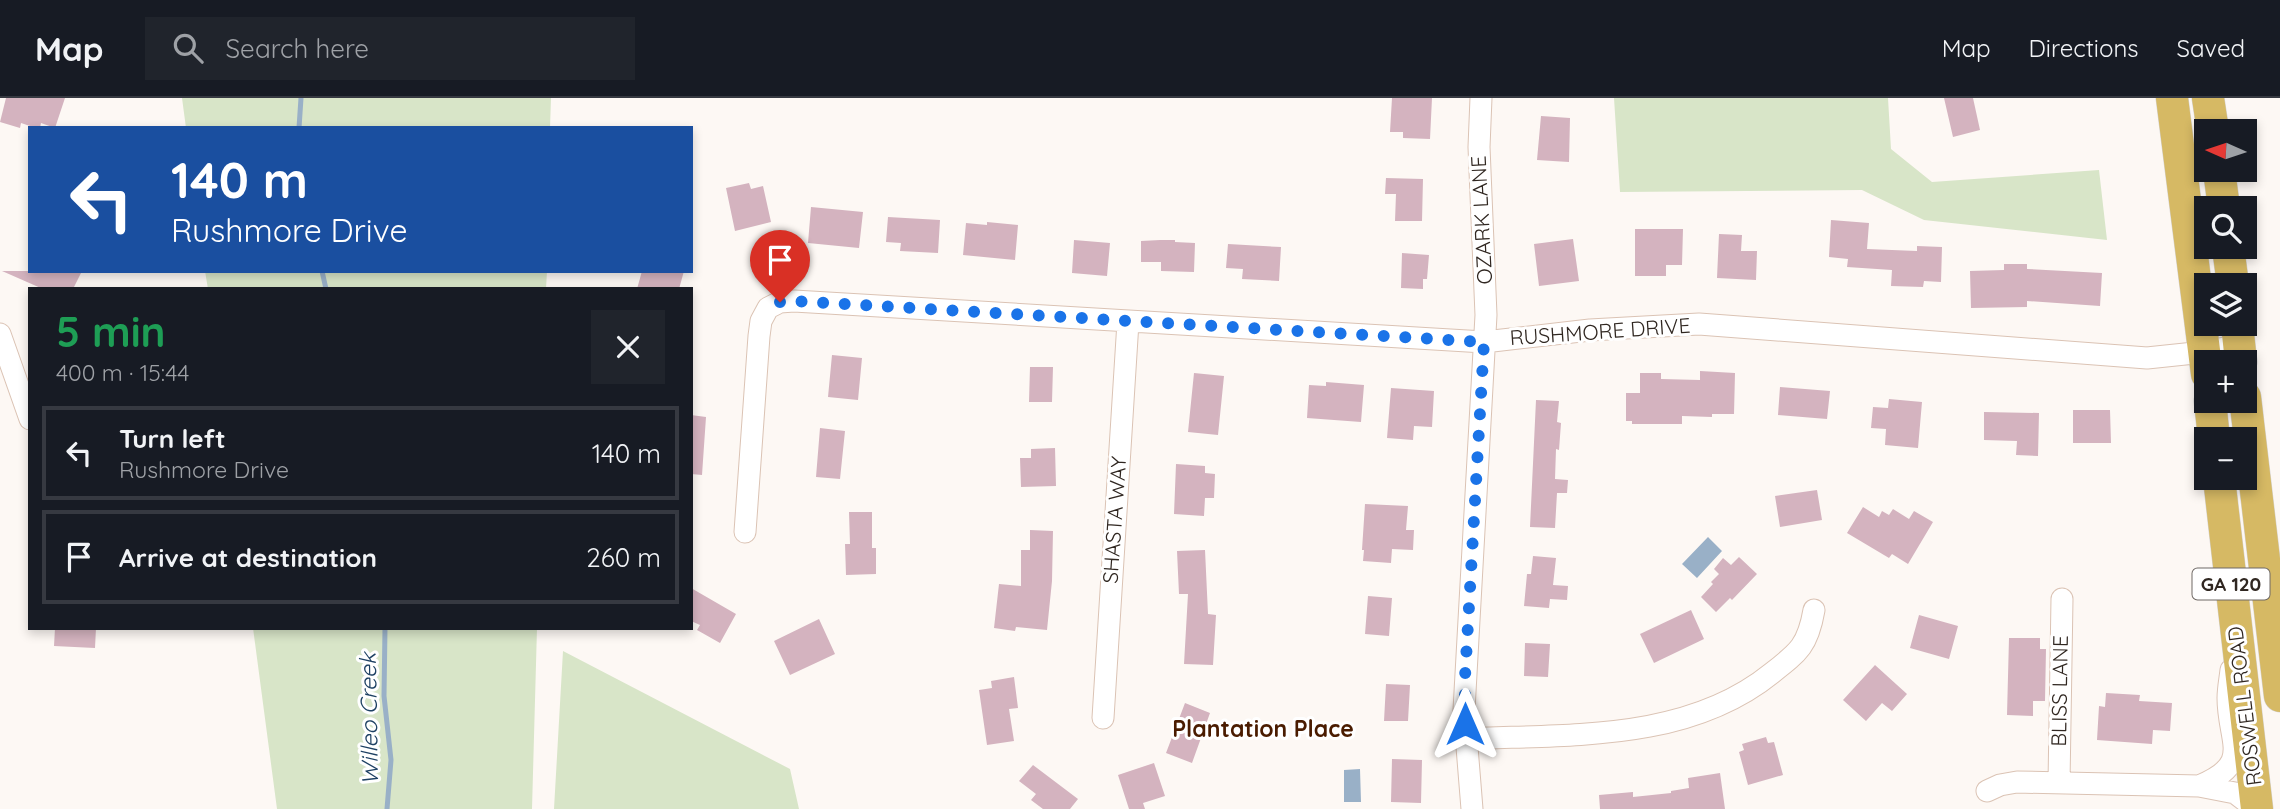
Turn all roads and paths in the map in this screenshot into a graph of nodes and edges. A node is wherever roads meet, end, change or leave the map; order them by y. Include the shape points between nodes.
1 (1481, 98) edge
2 (2172, 98) edge
3 (2208, 98) edge
4 (2211, 119) edge
5 (1128, 322) junction
6 (0, 334) edge
7 (1484, 342) junction
8 (2204, 350) edge
9 (2194, 362) edge
10 (28, 413) edge
11 (2248, 413) edge
12 (2220, 490) edge
13 (2270, 530) edge
14 (745, 532) dead end
15 (2274, 587) edge
16 (2062, 599) dead end
17 (1815, 610) dead end
18 (2236, 632) junction
19 (2280, 696) edge
20 (1103, 718) dead end
21 (1465, 739) junction
22 (2059, 783) junction
23 (2199, 786) junction
24 (1987, 791) dead end
25 (1472, 809) edge
26 (2257, 809) edge

1 - 7 street, OZARK LANE
2 - 8 highway
3 - 4 highway
5 - 7 street, RUSHMORE DRIVE
5 - 14 street, RUSHMORE DRIVE via 794,301 768,308 759,336
5 - 20 street, SHASTA WAY
6 - 10 street
7 - 9 street, RUSHMORE DRIVE via 1699,324
7 - 21 street, OZARK LANE
11 - 13 highway, ROSWELL ROAD / GA 120
12 - 18 highway, ROSWELL ROAD / GA 120
13 - 15 highway, ROSWELL ROAD / GA 120
15 - 19 highway, ROSWELL ROAD / GA 120
16 - 22 street, BLISS LANE
17 - 21 street via 1799,652 1760,683 1700,714 1637,729
18 - 23 street via 2228,699 2233,761 2217,778
18 - 26 highway, ROSWELL ROAD / GA 120
21 - 25 street, OZARK LANE
22 - 23 street
22 - 24 street via 2017,782
23 - 26 street via 2235,793

